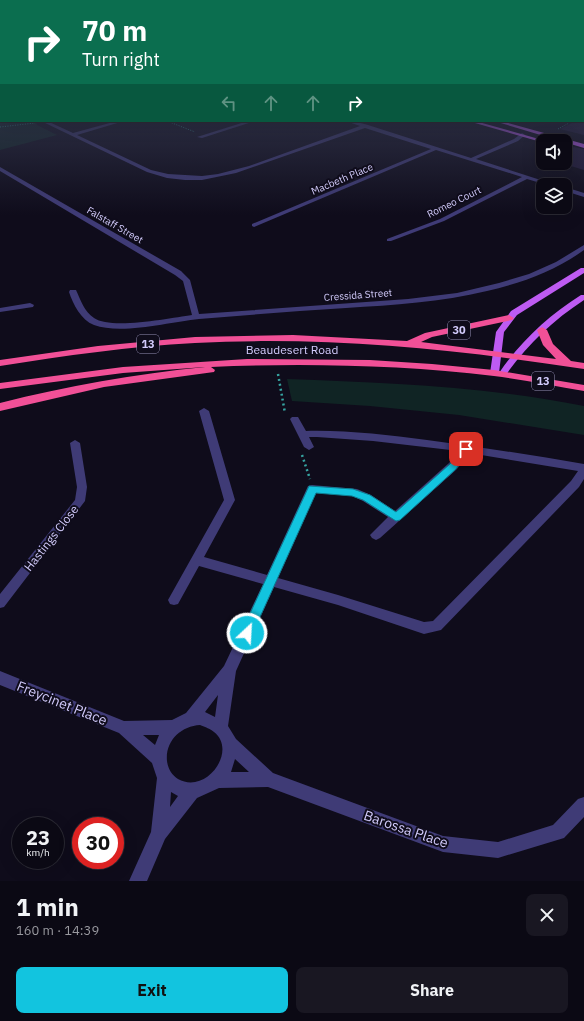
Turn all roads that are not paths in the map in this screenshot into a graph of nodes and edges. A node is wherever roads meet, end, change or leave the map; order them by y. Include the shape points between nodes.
1 (67, 133) edge
2 (78, 133) edge
3 (212, 133) edge
4 (346, 133) edge
5 (389, 133) edge
6 (515, 133) edge
7 (539, 133) edge
8 (71, 135) junction
9 (522, 135) junction
10 (202, 136) road end
11 (536, 139) edge
12 (584, 146) edge
13 (437, 148) junction
14 (572, 149) edge
15 (584, 153) edge
16 (472, 159) junction
17 (0, 169) edge
18 (526, 177) junction
19 (536, 180) edge
20 (572, 191) edge
21 (584, 195) edge
22 (254, 225) dead end
23 (389, 240) dead end
24 (584, 247) edge
25 (584, 270) edge
26 (73, 292) dead end
27 (584, 296) edge
28 (30, 305) dead end
29 (0, 310) edge
30 (196, 317) junction
31 (509, 318) junction
32 (542, 330) junction
33 (410, 344) junction
34 (497, 353) junction
35 (515, 355) junction
36 (240, 361) junction
37 (0, 363) edge
38 (566, 363) junction
39 (584, 366) edge
40 (498, 374) junction
41 (0, 386) edge
42 (584, 388) edge
43 (0, 407) edge
44 (204, 411) dead end
45 (295, 419) dead end
46 (303, 434) junction
47 (75, 442) dead end
48 (309, 447) dead end
49 (466, 449) junction
50 (584, 469) edge
51 (396, 518) junction
52 (376, 535) dead end
53 (196, 560) junction
54 (271, 581) junction
55 (174, 600) dead end
56 (0, 603) edge
57 (230, 672) junction
58 (0, 678) edge
59 (190, 719) junction
60 (221, 726) junction
61 (174, 727) junction
62 (124, 728) junction
63 (230, 744) junction
64 (159, 759) junction
65 (165, 778) junction
66 (268, 779) junction
67 (217, 780) junction
68 (193, 791) junction
69 (584, 805) edge
70 (159, 833) junction
71 (138, 881) edge

1 - 8 street
2 - 8 street
3 - 10 street
4 - 8 street via 234,174 190,180 167,177 149,171
5 - 13 street
6 - 9 main road
7 - 12 main road
9 - 11 main road
9 - 16 street
13 - 16 street
13 - 22 street, Macbeth Place
14 - 15 main road
16 - 18 street
17 - 30 street, Falstaff Street via 178,273 186,280
18 - 19 street
18 - 23 street, Romeo Court via 442,220
20 - 21 street
24 - 30 street, Cressida Street via 549,268 512,282 435,299
25 - 31 main road, 30 via 519,308
26 - 30 street, Cressida Street via 76,305 97,323 124,325
27 - 32 main road via 558,314
28 - 29 street
31 - 33 highway, 30 via 429,335
31 - 34 main road via 500,332
32 - 35 main road via 533,335
32 - 38 highway via 548,345
33 - 34 highway, Beaudesert Road / 13
33 - 37 highway, Beaudesert Road / 13 via 305,339 196,340 95,349
34 - 35 highway, Beaudesert Road / 13
34 - 40 main road
35 - 38 highway, Beaudesert Road / 13
35 - 40 main road
36 - 40 highway, Beaudesert Road / 13 via 360,363
36 - 41 highway, Beaudesert Road / 13 via 88,373
36 - 43 highway via 211,370 99,385
38 - 39 highway, Beaudesert Road / 13
40 - 42 highway, Beaudesert Road / 13
44 - 53 street via 230,500
45 - 46 street
46 - 48 street
46 - 49 street via 339,434
47 - 56 street, Hastings Close via 82,487 80,502
49 - 50 street via 522,456
49 - 51 street via 453,466
50 - 54 street via 575,484 436,626 424,628
51 - 52 street
51 - 54 street via 367,498 353,492 312,489
53 - 54 street
53 - 55 street
54 - 57 street
57 - 59 street
57 - 60 street
58 - 62 street, Freycinet Place
59 - 60 street via 212,720
59 - 61 street
60 - 63 street
61 - 62 street, Freycinet Place
61 - 64 street via 160,748
62 - 64 street, Freycinet Place
63 - 66 street, Barossa Place
63 - 67 street via 226,769
64 - 65 street via 160,770
65 - 68 street via 173,786
65 - 70 street
66 - 67 street, Barossa Place
66 - 69 street, Barossa Place via 443,844 498,850 558,832
67 - 68 street via 206,788
68 - 70 street
70 - 71 street

